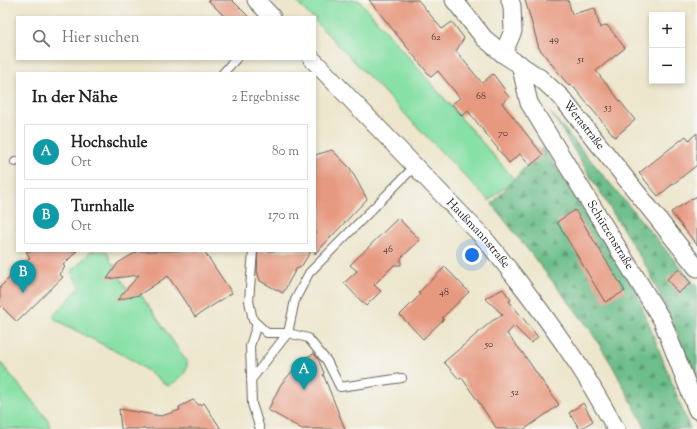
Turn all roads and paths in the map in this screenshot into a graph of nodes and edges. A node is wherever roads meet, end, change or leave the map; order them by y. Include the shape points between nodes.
1 (256, 0) edge
2 (454, 0) edge
3 (510, 0) edge
4 (271, 16) edge
5 (503, 54) junction
6 (235, 60) edge
7 (313, 60) edge
8 (520, 64) junction
9 (224, 72) edge
10 (415, 166) junction
11 (253, 252) edge
12 (697, 268) edge
13 (257, 324) junction
14 (288, 333) junction
15 (402, 378) dead end
16 (251, 380) junction
17 (697, 410) edge
18 (260, 429) edge
19 (616, 429) edge

1 - 4 street
2 - 5 street, Werastraße via 484,38
3 - 5 street via 513,30
5 - 8 street, Werastraße
6 - 9 lane
7 - 10 street, Haußmannstraße
8 - 12 street, Werastraße via 561,97
8 - 17 street, Schützenstraße via 530,103 662,320
10 - 14 lane via 309,273 295,300
10 - 19 street, Haußmannstraße via 483,237 512,273 579,367
11 - 13 lane via 249,301 253,320
13 - 14 lane via 267,333
13 - 16 lane via 250,346
14 - 15 lane via 308,338 327,361 340,387
14 - 16 lane
16 - 18 lane via 252,404

